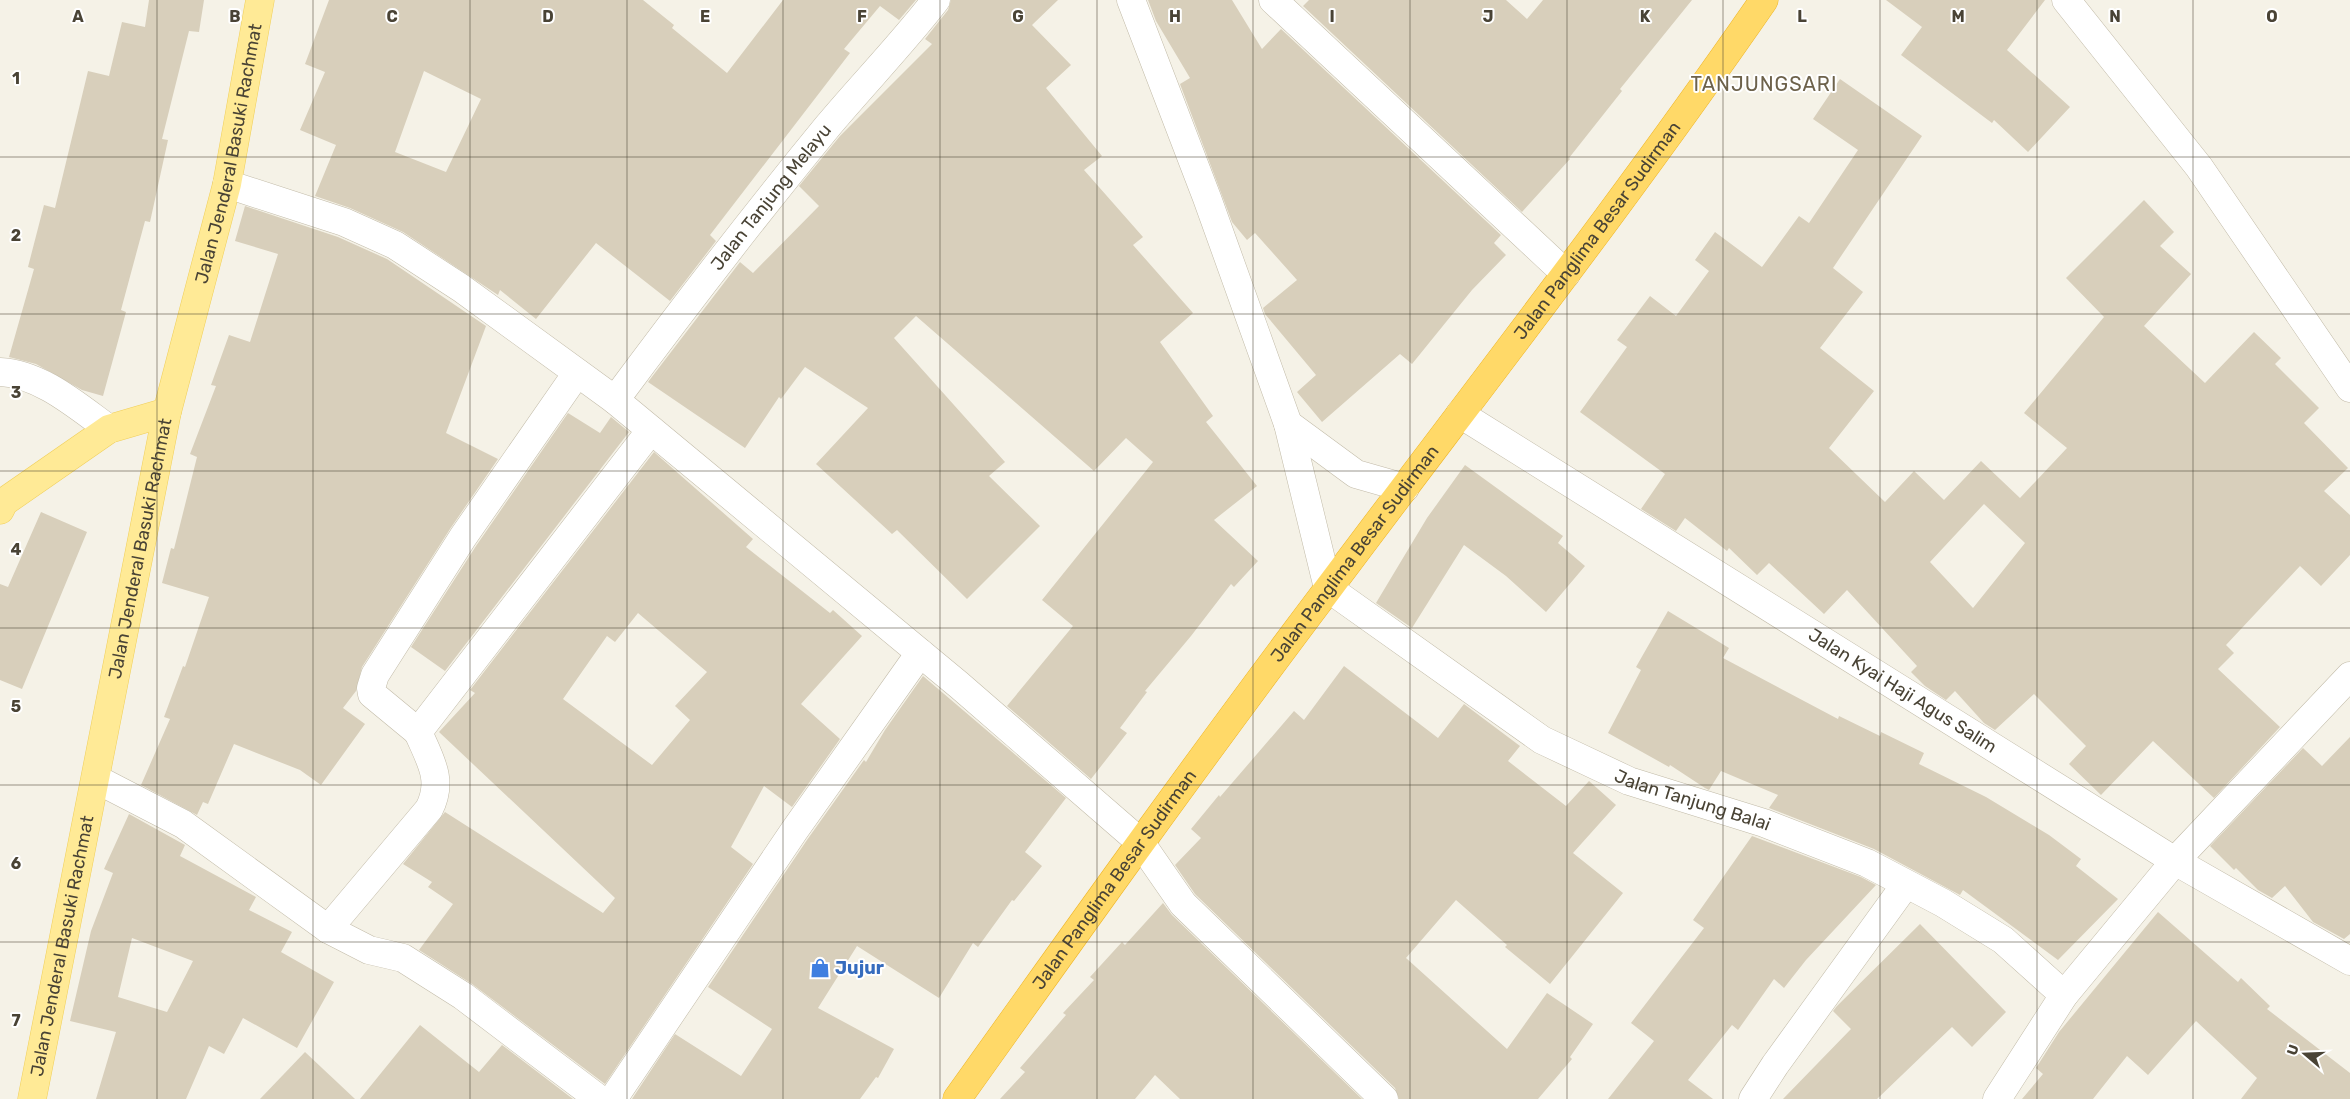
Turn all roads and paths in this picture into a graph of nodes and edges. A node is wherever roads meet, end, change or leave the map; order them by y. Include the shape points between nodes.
1 (260, 0) edge
2 (936, 0) edge
3 (1131, 0) edge
4 (1273, 0) edge
5 (2066, 0) edge
6 (1760, 6) edge
7 (227, 184) junction
8 (1566, 274) junction
9 (0, 372) edge
10 (577, 373) junction
11 (2350, 388) edge
12 (615, 400) junction
13 (167, 412) junction
14 (1460, 414) junction
15 (1288, 424) junction
16 (109, 429) junction
17 (652, 430) junction
18 (1405, 488) junction
19 (0, 510) edge
20 (1328, 588) junction
21 (920, 653) junction
22 (2350, 676) edge
23 (418, 732) junction
24 (96, 779) junction
25 (1140, 842) junction
26 (2176, 861) junction
27 (1906, 884) junction
28 (328, 929) junction
29 (2350, 961) edge
30 (2064, 995) junction
31 (567, 1090) edge
32 (32, 1099) edge
33 (599, 1099) edge
34 (613, 1099) edge
35 (957, 1099) edge
36 (1384, 1099) edge
37 (1753, 1099) edge
38 (1997, 1099) edge

1 - 7 main road, Jalan Jenderal Basuki Rachmat
2 - 12 street, Jalan Tanjung Melayu via 740,233
3 - 15 street via 1207,198
4 - 8 street
5 - 11 street via 2199,167
6 - 8 highway, Jalan Panglima Besar Sudirman
7 - 10 street via 344,222 395,245 461,288
7 - 13 main road, Jalan Jenderal Basuki Rachmat
8 - 14 highway, Jalan Panglima Besar Sudirman
9 - 16 street via 13,372 49,387
10 - 12 street
10 - 23 street via 463,537 374,675 370,688 372,694
12 - 17 street
13 - 16 main road
13 - 24 main road, Jalan Jenderal Basuki Rachmat
14 - 18 highway, Jalan Panglima Besar Sudirman
14 - 26 street, Jalan Kyai Haji Agus Salim
15 - 18 street via 1356,474
15 - 20 street
16 - 19 main road via 4,502
17 - 21 street
17 - 23 street
18 - 20 highway, Jalan Panglima Besar Sudirman
20 - 25 highway, Jalan Panglima Besar Sudirman
20 - 27 street, Jalan Tanjung Balai via 1542,740 1630,781 1764,823 1867,863
21 - 25 street
21 - 34 street
22 - 26 street
23 - 28 street via 437,786 429,809
24 - 28 street via 183,824
24 - 32 main road, Jalan Jenderal Basuki Rachmat
25 - 35 highway, Jalan Panglima Besar Sudirman
25 - 36 street via 1183,904
26 - 29 street, Jalan Kyai Haji Agus Salim
26 - 30 street
27 - 30 street, Jalan Tanjung Balai via 2003,940
27 - 37 street
28 - 31 street via 369,950 403,958 463,996
30 - 38 street
31 - 33 street

